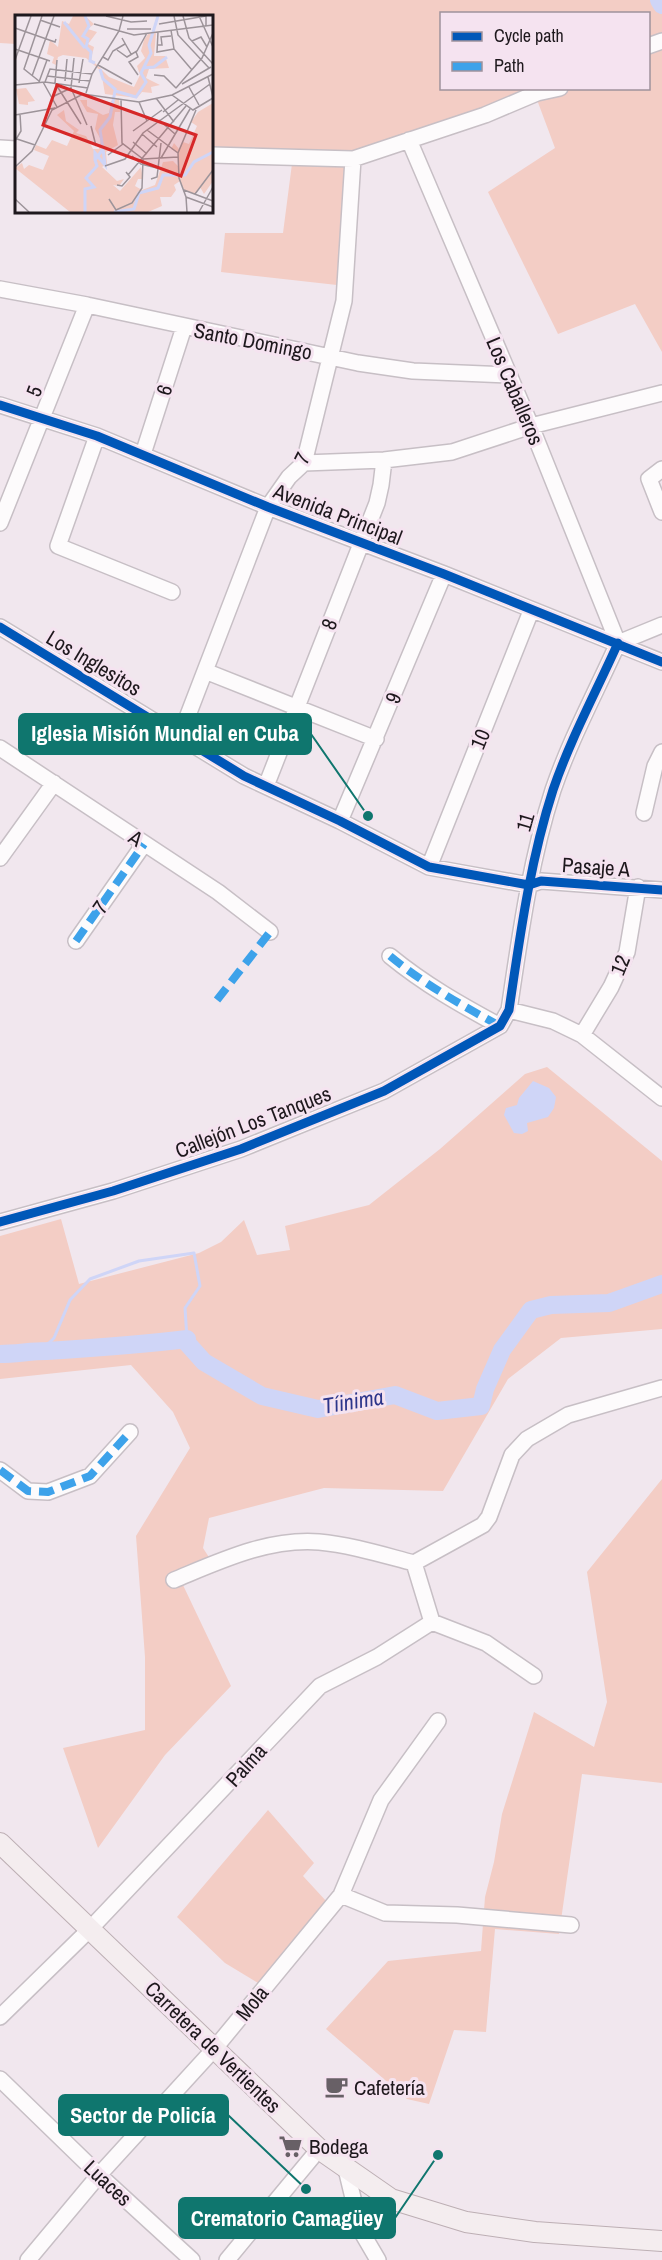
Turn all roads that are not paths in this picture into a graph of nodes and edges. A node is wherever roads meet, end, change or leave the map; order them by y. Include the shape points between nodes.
1 (551, 90) edge
2 (409, 140) junction
3 (0, 148) edge
4 (15, 149) edge
5 (213, 155) edge
6 (353, 159) junction
7 (0, 289) edge
8 (87, 305) junction
9 (184, 327) junction
10 (331, 356) junction
11 (508, 375) junction
12 (662, 393) edge
13 (0, 405) edge
14 (43, 418) junction
15 (531, 426) junction
16 (97, 435) junction
17 (143, 453) junction
18 (384, 460) junction
19 (304, 463) junction
20 (662, 469) edge
21 (268, 507) junction
22 (662, 512) edge
23 (0, 523) edge
24 (361, 542) junction
25 (444, 574) junction
26 (172, 592) dead end
27 (531, 611) junction
28 (662, 625) edge
29 (0, 627) edge
30 (618, 644) junction
31 (662, 662) edge
32 (205, 671) junction
33 (297, 707) junction
34 (180, 736) junction
35 (376, 740) junction
36 (0, 748) edge
37 (662, 752) edge
38 (54, 783) junction
39 (266, 786) junction
40 (644, 813) dead end
41 (340, 821) junction
42 (144, 844) junction
43 (0, 858) edge
44 (429, 867) junction
45 (529, 885) junction
46 (638, 887) junction
47 (662, 890) edge
48 (270, 932) dead end
49 (76, 941) dead end
50 (390, 956) dead end
51 (504, 1019) junction
52 (582, 1035) junction
53 (659, 1089) edge
54 (0, 1222) edge
55 (662, 1388) edge
56 (130, 1432) dead end
57 (0, 1470) edge
58 (414, 1563) junction
59 (174, 1580) dead end
60 (432, 1622) junction
61 (534, 1676) dead end
62 (438, 1721) dead end
63 (0, 1843) edge
64 (341, 1895) junction
65 (571, 1925) dead end
66 (90, 1929) junction
67 (0, 2017) edge
68 (215, 2048) junction
69 (0, 2079) edge
70 (319, 2149) junction
71 (346, 2169) junction
72 (99, 2175) junction
73 (391, 2199) junction
74 (358, 2222) junction
75 (662, 2241) edge
76 (28, 2260) edge
77 (192, 2260) edge
78 (227, 2260) edge
79 (378, 2260) edge

1 - 2 street
2 - 6 street
2 - 11 street, Los Caballeros
3 - 4 street
5 - 6 street
6 - 10 street, 7 via 344,300
7 - 8 street, Santo Domingo
8 - 9 street, Santo Domingo
8 - 14 street, 5
9 - 10 street, Santo Domingo
9 - 17 street, 6
10 - 11 street, Santo Domingo via 413,371
10 - 19 street, 7
11 - 15 street, Los Caballeros
12 - 15 street
13 - 14 street, Avenida Principal
14 - 16 street, Avenida Principal
14 - 23 street, 5
15 - 18 street via 452,452
15 - 30 street, Los Caballeros
16 - 17 street, Avenida Principal
16 - 26 street via 58,546
17 - 21 street, Avenida Principal
18 - 19 street
18 - 24 street, 8 via 377,503
19 - 21 street, 7
20 - 22 street via 650,478
21 - 24 street, Avenida Principal
21 - 32 street, 7
24 - 25 street, Avenida Principal
24 - 33 street, 8
25 - 27 street, Avenida Principal
25 - 35 street, 9
27 - 30 street, Avenida Principal
27 - 44 street, 10
28 - 30 street
29 - 34 street, Los Inglesitos
30 - 31 street, Avenida Principal
30 - 45 street, 11 via 554,788
32 - 33 street
32 - 34 street, 7
33 - 35 street
33 - 39 street, 8
34 - 39 street, Los Inglesitos
35 - 41 street, 9
36 - 38 street, A
37 - 40 street
38 - 42 street, A
38 - 43 street
39 - 41 street, Los Inglesitos
41 - 44 street, Los Inglesitos
42 - 48 street, A via 218,892
42 - 49 street, 7
44 - 45 street, Los Inglesitos
45 - 46 street, Pasaje A via 541,881
45 - 51 street, 11
46 - 47 street, Pasaje A
46 - 52 street, 12 via 627,952
50 - 51 street via 456,1003
51 - 52 street via 553,1021
51 - 54 street, Callejón Los Tanques via 384,1090 241,1149 113,1191
52 - 53 street
55 - 58 street via 568,1415 527,1439 512,1455 483,1526
56 - 57 street via 90,1476 48,1492 28,1491
58 - 59 street via 335,1544 298,1542 240,1554
58 - 60 street
60 - 61 street via 486,1643
60 - 66 street, Palma via 377,1657 320,1686
62 - 64 street, Mola via 381,1800
63 - 66 main road, Carretera de Vertientes
64 - 65 street via 386,1913
64 - 68 street, Mola
66 - 67 street, Palma
66 - 68 main road, Carretera de Vertientes
68 - 70 main road, Carretera de Vertientes
68 - 72 street, Mola
69 - 72 street, Luaces
70 - 71 main road, Carretera de Vertientes
70 - 78 street
71 - 73 main road, Carretera de Vertientes
71 - 74 street
72 - 76 street, Mola
72 - 77 street, Luaces
73 - 74 street via 363,2210
73 - 75 main road, Carretera de Vertientes via 466,2222 535,2232
74 - 79 street

